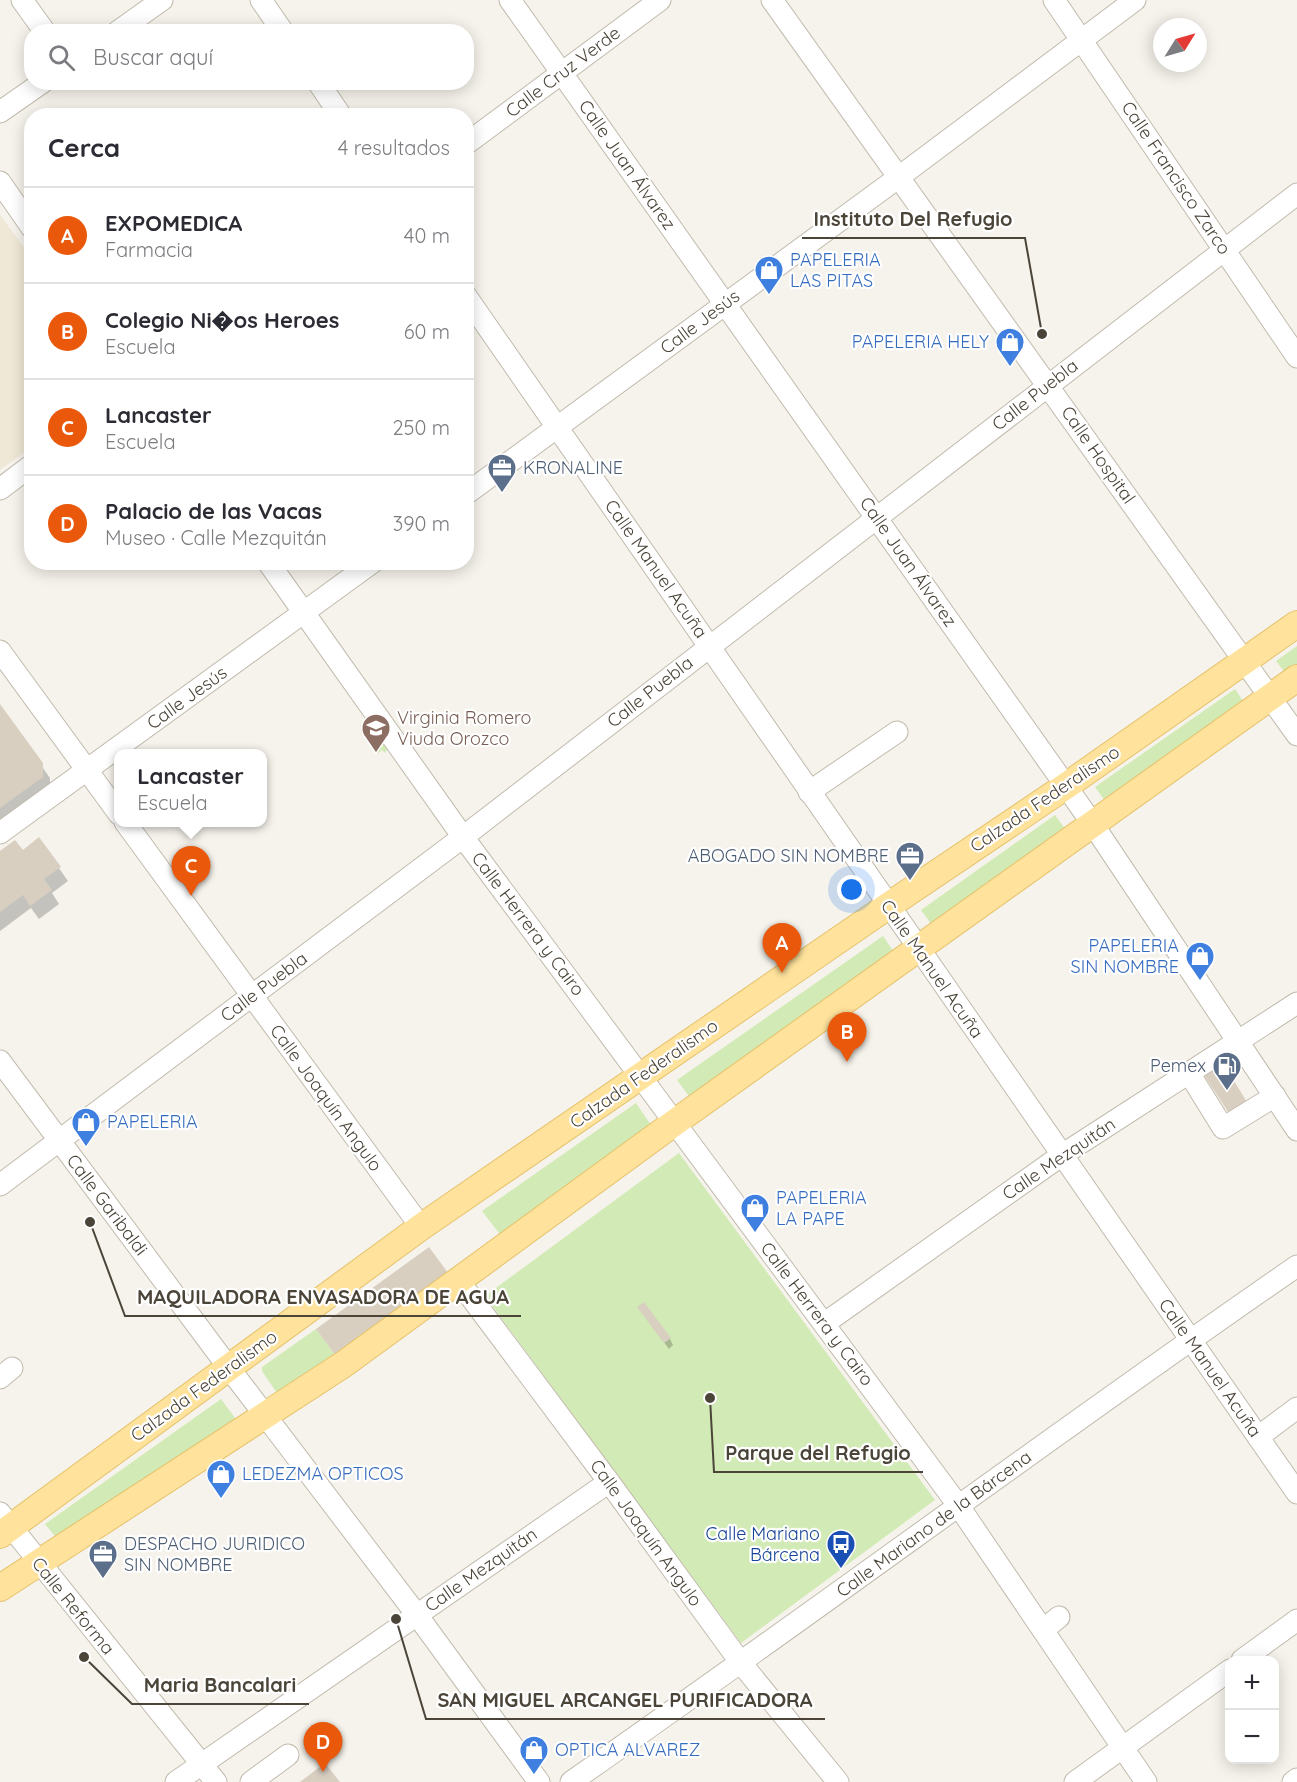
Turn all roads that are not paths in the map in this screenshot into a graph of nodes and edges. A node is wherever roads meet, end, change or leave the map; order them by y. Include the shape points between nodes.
1 (22, 0) edge
2 (162, 0) edge
3 (261, 0) edge
4 (510, 0) edge
5 (660, 0) edge
6 (772, 0) edge
7 (1054, 0) edge
8 (1135, 0) edge
9 (39, 24) edge
10 (128, 24) edge
11 (278, 24) edge
12 (1081, 40) junction
13 (562, 74) junction
14 (32, 90) edge
15 (323, 90) edge
16 (336, 108) edge
17 (0, 112) edge
18 (474, 138) edge
19 (899, 177) junction
20 (0, 182) edge
21 (1297, 194) edge
22 (24, 216) edge
23 (1224, 249) junction
24 (724, 303) junction
25 (474, 307) edge
26 (1297, 357) edge
27 (1048, 385) junction
28 (558, 428) junction
29 (24, 471) edge
30 (474, 488) edge
31 (0, 489) edge
32 (877, 517) junction
33 (273, 570) edge
34 (362, 570) edge
35 (303, 613) junction
36 (1297, 624) edge
37 (709, 647) junction
38 (0, 651) edge
39 (1244, 661) junction
40 (1297, 678) edge
41 (1270, 697) junction
42 (897, 732) dead end
43 (1297, 735) edge
44 (116, 749) edge
45 (114, 750) edge
46 (87, 770) junction
47 (1066, 786) junction
48 (809, 792) junction
49 (114, 807) edge
50 (1092, 823) junction
51 (129, 827) edge
52 (0, 833) edge
53 (463, 837) junction
54 (888, 906) junction
55 (918, 948) junction
56 (252, 996) junction
57 (1297, 1003) edge
58 (1238, 1041) junction
59 (0, 1060) edge
60 (1189, 1073) junction
61 (640, 1077) junction
62 (1275, 1096) junction
63 (674, 1124) junction
64 (1297, 1130) edge
65 (59, 1140) junction
66 (1062, 1155) junction
67 (0, 1185) edge
68 (421, 1227) junction
69 (1297, 1266) edge
70 (458, 1281) junction
71 (825, 1323) junction
72 (1191, 1340) junction
73 (229, 1368) junction
74 (1297, 1408) edge
75 (266, 1417) junction
76 (1258, 1437) junction
77 (609, 1482) junction
78 (1297, 1493) edge
79 (958, 1505) junction
80 (4, 1525) edge
81 (38, 1562) junction
82 (0, 1588) edge
83 (417, 1614) junction
84 (1294, 1628) edge
85 (1248, 1656) edge
86 (741, 1663) junction
87 (1225, 1674) edge
88 (1123, 1749) junction
89 (288, 1755) dead end
90 (202, 1764) junction
91 (1297, 1779) edge
92 (176, 1782) edge
93 (216, 1782) edge
94 (251, 1782) edge
95 (538, 1782) edge
96 (571, 1782) edge
97 (838, 1782) edge
98 (1075, 1782) edge
99 (1146, 1782) edge
100 (1293, 1782) edge

1 - 9 street
2 - 10 street
3 - 11 street
4 - 13 street, Calle Juan Álvarez
5 - 13 street, Calle Cruz Verde
6 - 19 street, Calle Hospital
7 - 12 street, Calle Francisco Zarco
8 - 12 street, Calle Jesús
12 - 19 street, Calle Jesús
12 - 23 street, Calle Francisco Zarco
13 - 18 street, Calle Cruz Verde
13 - 24 street, Calle Juan Álvarez
14 - 17 street
15 - 16 street
19 - 24 street, Calle Jesús
19 - 27 street, Calle Hospital
20 - 22 street
21 - 23 street, Calle Puebla
23 - 26 street, Calle Francisco Zarco
23 - 27 street, Calle Puebla
24 - 28 street, Calle Jesús
24 - 32 street, Calle Juan Álvarez
25 - 28 street, Calle Manuel Acuña
27 - 32 street, Calle Puebla
27 - 39 street, Calle Hospital
28 - 30 street, Calle Jesús
28 - 37 street, Calle Manuel Acuña
29 - 31 street
32 - 37 street, Calle Puebla
32 - 47 street, Calle Juan Álvarez
33 - 35 street, Calle Herrera y Cairo
34 - 35 street, Calle Jesús
35 - 44 street, Calle Jesús
35 - 53 street, Calle Herrera y Cairo
36 - 39 main road, Calzada Federalismo
37 - 48 street, Calle Manuel Acuña
37 - 53 street, Calle Puebla
38 - 46 street
39 - 41 street, Calle Hospital
39 - 47 main road, Calzada Federalismo
40 - 41 main road
41 - 43 street, Calle Hospital
41 - 50 main road
42 - 48 street
45 - 46 street, Calle Jesús
46 - 49 street
46 - 52 street, Calle Jesús
47 - 50 street, Calle Juan Álvarez
47 - 54 main road, Calzada Federalismo
48 - 54 street, Calle Manuel Acuña
50 - 55 main road
50 - 58 street, Calle Juan Álvarez
51 - 56 street, Calle Joaquín Angulo
53 - 56 street, Calle Puebla
53 - 61 street, Calle Herrera y Cairo
54 - 55 street, Calle Manuel Acuña
54 - 61 main road, Calzada Federalismo
55 - 63 main road
55 - 66 street, Calle Manuel Acuña
56 - 65 street, Calle Puebla
56 - 68 street, Calle Joaquín Angulo
57 - 58 street, Calle Mezquitán
58 - 60 street, Calle Mezquitán
58 - 62 street, Calle Juan Álvarez
59 - 65 street, Calle Garibaldi
60 - 62 street via 1223,1128
60 - 66 street, Calle Mezquitán
61 - 63 street, Calle Herrera y Cairo
61 - 68 main road, Calzada Federalismo
62 - 64 street, Calle Juan Álvarez
63 - 70 main road
63 - 71 street, Calle Herrera y Cairo
65 - 67 street, Calle Puebla
65 - 73 street, Calle Garibaldi
66 - 71 street, Calle Mezquitán
66 - 72 street, Calle Manuel Acuña
68 - 73 main road, Calzada Federalismo
69 - 72 street, Calle Mariano de la Bárcena
70 - 75 main road
70 - 77 street, Calle Joaquín Angulo
71 - 79 street, Calle Herrera y Cairo
72 - 76 street, Calle Manuel Acuña
72 - 79 street, Calle Mariano de la Bárcena
73 - 75 street, Calle Garibaldi
73 - 80 main road, Calzada Federalismo
74 - 76 street
75 - 81 main road
75 - 83 street, Calle Garibaldi
76 - 78 street, Calle Manuel Acuña
77 - 83 street, Calle Mezquitán
77 - 86 street, Calle Joaquín Angulo
79 - 86 street, Calle Mariano de la Bárcena
79 - 88 street, Calle Herrera y Cairo via 1051,1623
80 - 81 street, Calle Reforma
81 - 82 main road
81 - 90 street, Calle Reforma
83 - 90 street, Calle Mezquitán
83 - 95 street, Calle Garibaldi
84 - 85 street
86 - 96 street, Calle Mariano de la Bárcena
86 - 97 street, Calle Joaquín Angulo
87 - 88 street
88 - 98 street
88 - 99 street, Calle Herrera y Cairo
89 - 94 street
90 - 92 street, Calle Mezquitán
90 - 93 street, Calle Reforma
91 - 100 street

